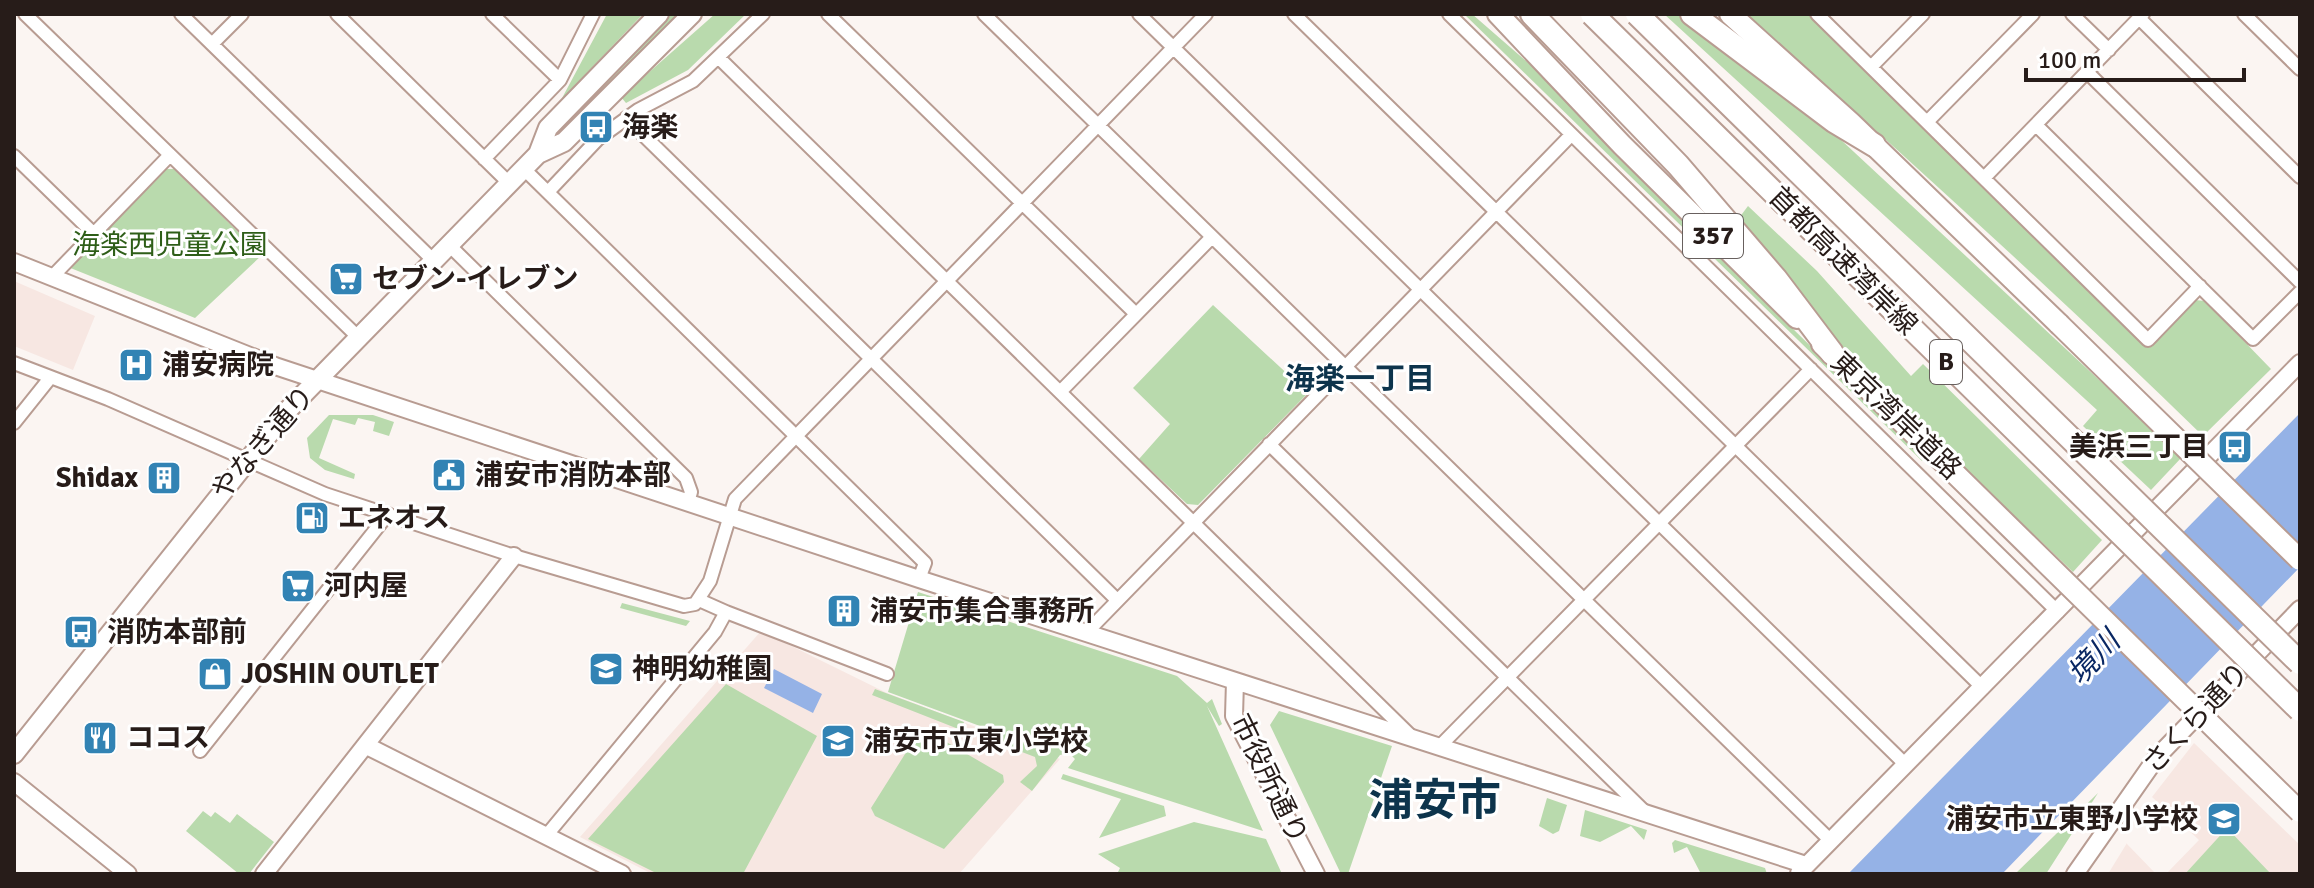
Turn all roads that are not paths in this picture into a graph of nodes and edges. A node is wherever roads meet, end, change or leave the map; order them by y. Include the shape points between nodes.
1 (25, 14) edge
2 (181, 14) edge
3 (242, 14) edge
4 (337, 14) edge
5 (492, 14) edge
6 (593, 14) edge
7 (659, 14) edge
8 (692, 14) edge
9 (763, 14) edge
10 (828, 14) edge
11 (984, 14) edge
12 (1139, 14) edge
13 (1206, 14) edge
14 (1294, 14) edge
15 (1449, 14) edge
16 (1498, 14) edge
17 (1532, 14) edge
18 (1592, 14) edge
19 (1637, 14) edge
20 (1692, 14) edge
21 (1730, 14) edge
22 (1817, 14) edge
23 (1923, 14) edge
24 (2033, 14) edge
25 (2072, 14) edge
26 (2244, 14) edge
27 (2141, 16) edge
28 (212, 44) junction
29 (1173, 47) junction
30 (2109, 50) junction
31 (720, 59) junction
32 (1871, 67) junction
33 (2300, 69) edge
34 (2087, 72) junction
35 (560, 80) junction
36 (626, 118) junction
37 (1927, 122) junction
38 (1098, 125) junction
39 (2036, 125) junction
40 (1571, 135) junction
41 (1874, 145) junction
42 (538, 154) junction
43 (170, 155) junction
44 (14, 156) edge
45 (484, 159) junction
46 (523, 168) junction
47 (2300, 177) edge
48 (1984, 178) junction
49 (509, 183) junction
50 (548, 192) junction
51 (1022, 203) junction
52 (1496, 212) junction
53 (93, 233) junction
54 (1212, 237) junction
55 (449, 245) junction
56 (433, 260) junction
57 (14, 262) edge
58 (51, 278) junction
59 (946, 281) junction
60 (2300, 282) edge
61 (2200, 286) junction
62 (1420, 289) junction
63 (2300, 292) edge
64 (1136, 314) junction
65 (358, 337) junction
66 (1832, 353) junction
67 (870, 358) junction
68 (14, 363) edge
69 (2300, 363) edge
70 (1345, 366) junction
71 (1811, 369) junction
72 (50, 378) junction
73 (317, 380) junction
74 (1060, 392) junction
75 (14, 423) edge
76 (795, 436) junction
77 (1269, 444) junction
78 (1736, 446) junction
79 (247, 458) junction
80 (688, 502) junction
81 (388, 514) junction
82 (729, 515) junction
83 (1193, 522) junction
84 (1660, 524) junction
85 (514, 556) junction
86 (2300, 560) edge
87 (919, 579) junction
88 (699, 600) junction
89 (1117, 600) junction
90 (1585, 601) junction
91 (2300, 609) edge
92 (726, 612) junction
93 (2058, 612) junction
94 (1087, 632) junction
95 (2300, 663) edge
96 (887, 674) dead end
97 (1509, 679) junction
98 (1235, 681) junction
99 (1983, 688) junction
100 (2300, 710) edge
101 (1414, 738) junction
102 (367, 746) junction
103 (1440, 746) junction
104 (200, 751) dead end
105 (14, 754) edge
106 (1906, 765) junction
107 (14, 782) edge
108 (1645, 812) junction
109 (2300, 812) edge
110 (546, 836) junction
111 (1831, 841) junction
112 (1802, 869) edge
113 (601, 870) edge
114 (128, 874) edge
115 (264, 874) edge
116 (622, 874) edge
117 (1316, 874) edge
118 (2075, 874) edge

1 - 43 street
2 - 28 street
3 - 28 street
4 - 45 street
5 - 35 street
6 - 35 street
7 - 42 main road via 548,128
8 - 42 main road via 564,142
9 - 31 street
10 - 51 street
11 - 38 street
12 - 29 street
13 - 29 street
14 - 52 street
15 - 40 street
16 - 66 highway, 東京湾岸道路 / 357
17 - 66 highway via 1678,165
18 - 100 highway, 首都高速湾岸線 / B, bridge
19 - 95 highway, 首都高速湾岸線 / B, bridge
20 - 41 highway
21 - 41 highway
22 - 32 street
23 - 32 street
24 - 37 street
25 - 30 street
26 - 33 street
27 - 30 street
27 - 47 street
28 - 56 street
29 - 38 street
29 - 62 street
30 - 34 street
31 - 36 street via 681,89
31 - 59 street
32 - 37 street
34 - 39 street
34 - 60 street
35 - 45 street
36 - 50 street via 598,139
36 - 67 street
37 - 48 street
38 - 51 street
38 - 54 street
39 - 48 street
39 - 61 street
40 - 52 street
40 - 71 street
41 - 86 highway, bridge
42 - 46 main road, やなぎ通り
43 - 53 street
43 - 65 street
44 - 53 street
45 - 49 street
46 - 49 main road, やなぎ通り
46 - 50 street
48 - 61 street via 2148,340
49 - 55 main road, やなぎ通り
50 - 76 street
51 - 59 street
51 - 64 street
52 - 62 street
52 - 78 street
53 - 58 street
54 - 64 street
54 - 70 street
55 - 56 main road, やなぎ通り
55 - 80 street via 686,478
56 - 65 main road, やなぎ通り
57 - 58 street
58 - 73 street
59 - 67 street
59 - 74 street
61 - 63 street via 2253,339
62 - 70 street
62 - 84 street
64 - 74 street
65 - 73 main road, やなぎ通り
66 - 109 highway, 東京湾岸道路 / 357, bridge
67 - 76 street
67 - 89 street
68 - 72 street
69 - 93 street
70 - 77 street
70 - 90 street
71 - 78 street
71 - 93 street
72 - 75 street
72 - 79 street
73 - 79 main road, やなぎ通り
73 - 80 street
74 - 83 street
76 - 82 street via 735,499
76 - 87 street via 925,563
77 - 83 street
77 - 97 street
78 - 84 street
78 - 99 street
79 - 81 street via 325,494
79 - 105 main road, やなぎ通り
80 - 82 street
81 - 85 street
81 - 104 street
82 - 87 street
82 - 88 street via 710,581
83 - 89 street
83 - 101 street
84 - 90 street
84 - 106 street
85 - 88 street via 684,606
85 - 102 street
87 - 94 street
88 - 92 street
89 - 94 street
90 - 97 street
90 - 111 street
91 - 118 street, さくら通り via 2157,757
92 - 96 street
92 - 110 street
93 - 99 street
94 - 98 street
97 - 103 street
97 - 108 street
98 - 101 street
98 - 117 street, 市役所通り via 1234,716
99 - 106 street
101 - 103 street
102 - 110 street
102 - 115 street
103 - 108 street
106 - 111 street
107 - 114 street
108 - 112 street
110 - 113 street
111 - 112 street
113 - 116 street

